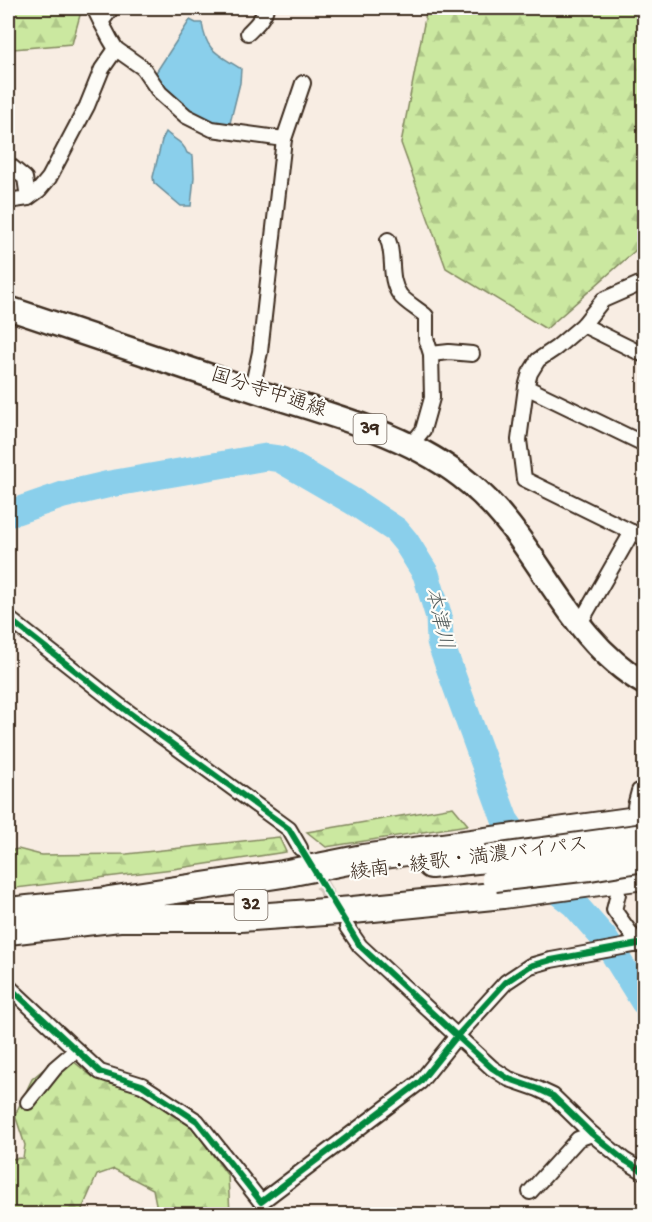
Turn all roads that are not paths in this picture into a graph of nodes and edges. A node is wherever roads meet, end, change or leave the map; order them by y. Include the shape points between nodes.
1 (94, 8) edge
2 (112, 8) edge
3 (266, 8) edge
4 (101, 22) junction
5 (248, 33) dead end
6 (116, 49) junction
7 (303, 83) dead end
8 (284, 139) junction
9 (8, 164) edge
10 (28, 198) junction
11 (8, 201) edge
12 (388, 240) dead end
13 (645, 282) edge
14 (8, 308) edge
15 (583, 326) junction
16 (430, 354) junction
17 (472, 354) dead end
18 (645, 355) edge
19 (526, 387) junction
20 (252, 389) junction
21 (645, 444) edge
22 (411, 445) junction
23 (638, 535) edge
24 (8, 618) edge
25 (579, 625) junction
26 (645, 683) edge
27 (645, 789) edge
28 (640, 812) edge
29 (645, 837) edge
30 (300, 848) tunnel mouth
31 (645, 858) edge
32 (490, 868) junction
33 (645, 876) edge
34 (608, 888) junction
35 (110, 909) junction
36 (8, 911) edge
37 (347, 927) tunnel mouth
38 (8, 931) edge
39 (636, 945) edge
40 (8, 986) edge
41 (457, 1036) junction
42 (76, 1050) junction
43 (28, 1102) dead end
44 (592, 1134) junction
45 (645, 1172) edge
46 (530, 1192) dead end
47 (261, 1208) edge

1 - 4 street
2 - 4 street
3 - 5 street
4 - 6 street
6 - 8 street via 143,68 160,93 186,116 212,129
6 - 10 street via 102,69 49,178
7 - 8 street
8 - 20 street via 260,352
9 - 10 street via 25,178
10 - 11 street
12 - 16 street via 392,276 400,296 426,316
13 - 15 street via 603,300
14 - 20 main road, 国分寺中通線 / 39
15 - 18 street
15 - 19 street via 538,360
16 - 17 street
16 - 22 street via 432,398 423,430
19 - 21 street
19 - 23 street via 519,440 524,479
20 - 22 main road, 国分寺中通線 / 39
22 - 25 main road, 国分寺中通線 / 39 via 446,465 487,499
23 - 25 street
24 - 30 street via 289,829
25 - 26 main road, 国分寺中通線 / 39 via 617,665
27 - 28 street via 639,791
28 - 32 highway via 571,830
29 - 32 highway, 綾南・綾歌・満濃バイパス / 32, bridge
31 - 32 highway, 綾南・綾歌・満濃バイパス / 32, bridge via 590,867
32 - 34 highway
32 - 35 highway, 綾南・綾歌・満濃バイパス / 32 via 303,900
32 - 35 highway via 363,858
33 - 34 highway
34 - 39 street via 614,910
35 - 36 highway, 綾南・綾歌・満濃バイパス / 32
35 - 38 highway, 綾南・綾歌・満濃バイパス / 32
37 - 41 street via 360,946
39 - 41 street via 530,966 506,982
40 - 42 street
41 - 44 street via 508,1079 553,1096
41 - 47 street via 420,1082
42 - 43 street via 55,1068
42 - 47 street via 100,1072 142,1084 197,1121
44 - 45 street
44 - 46 street via 578,1139

